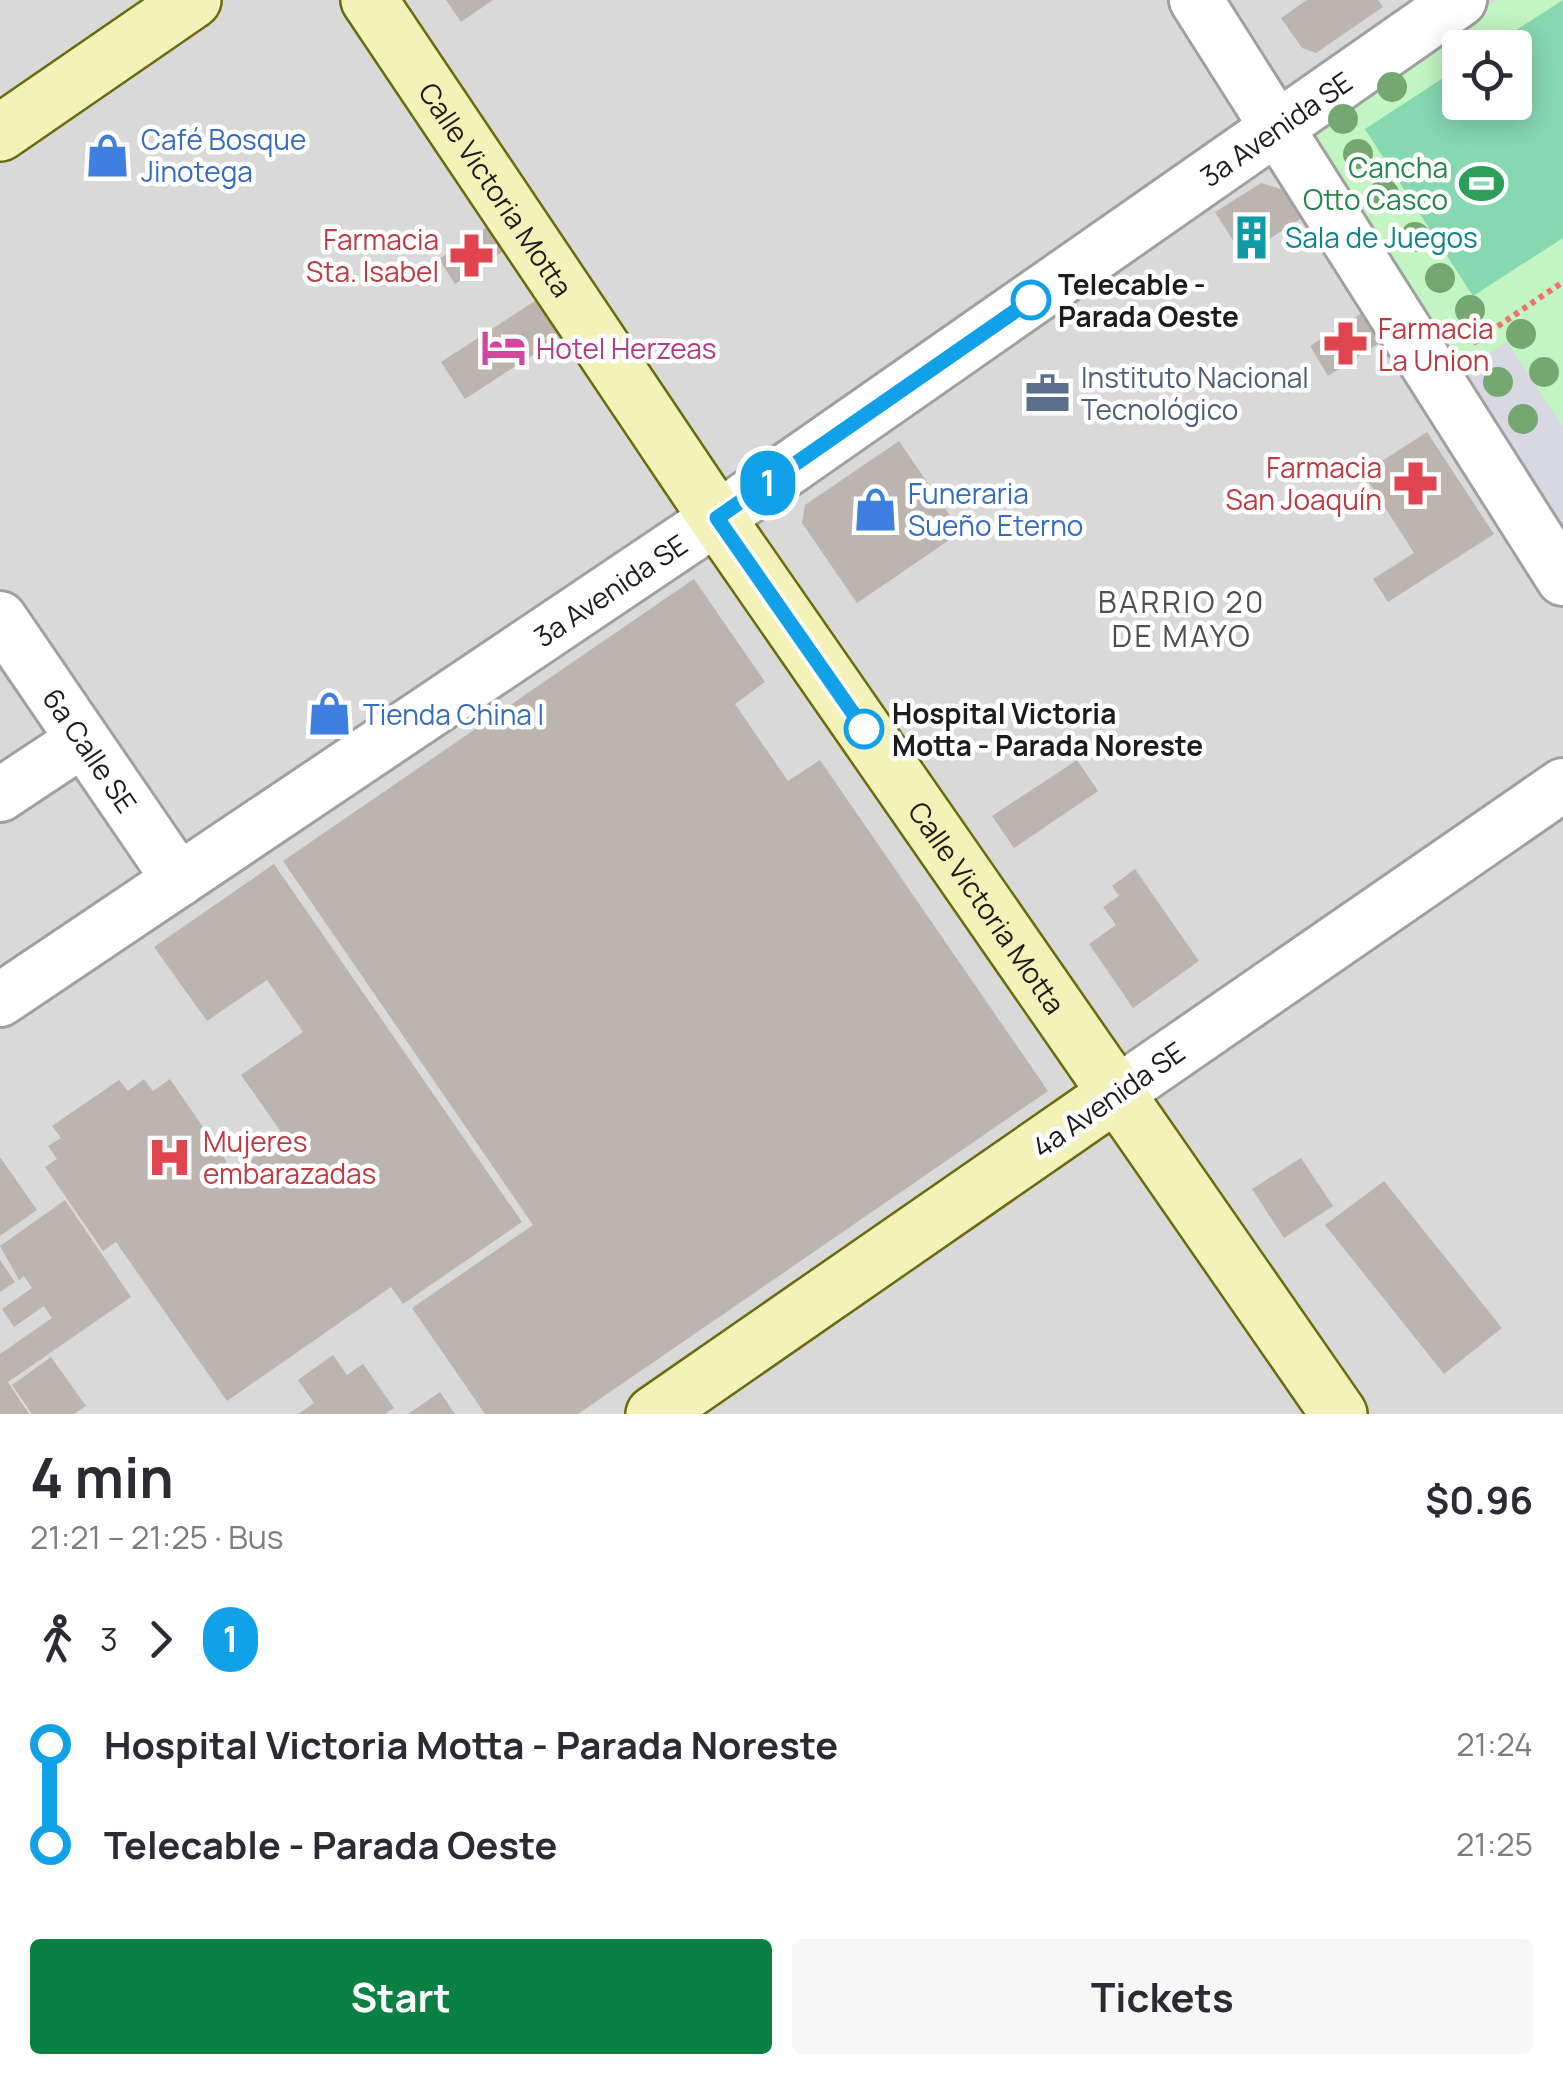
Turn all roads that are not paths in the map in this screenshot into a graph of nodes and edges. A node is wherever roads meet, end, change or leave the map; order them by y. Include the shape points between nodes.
1 (193, 0) edge
2 (369, 0) edge
3 (1196, 0) edge
4 (1460, 0) edge
5 (1277, 129) junction
6 (0, 133) edge
7 (717, 518) junction
8 (1563, 580) edge
9 (0, 618) edge
10 (84, 740) junction
11 (1563, 786) edge
12 (0, 795) edge
13 (179, 880) junction
14 (0, 1000) edge
15 (1116, 1093) junction
16 (654, 1414) edge
17 (1339, 1414) edge

1 - 6 street
2 - 7 street, Calle Victoria Motta
3 - 5 street
4 - 5 street, 3a Avenida SE
5 - 7 street, 3a Avenida SE
5 - 8 street
7 - 13 street, 3a Avenida SE
7 - 15 street, Calle Victoria Motta
9 - 10 street, 6a Calle SE
10 - 12 street
10 - 13 street, 6a Calle SE
11 - 15 street, 4a Avenida SE
13 - 14 street, 3a Avenida SE
15 - 16 street, 4a Avenida SE
15 - 17 street, Calle Victoria Motta

